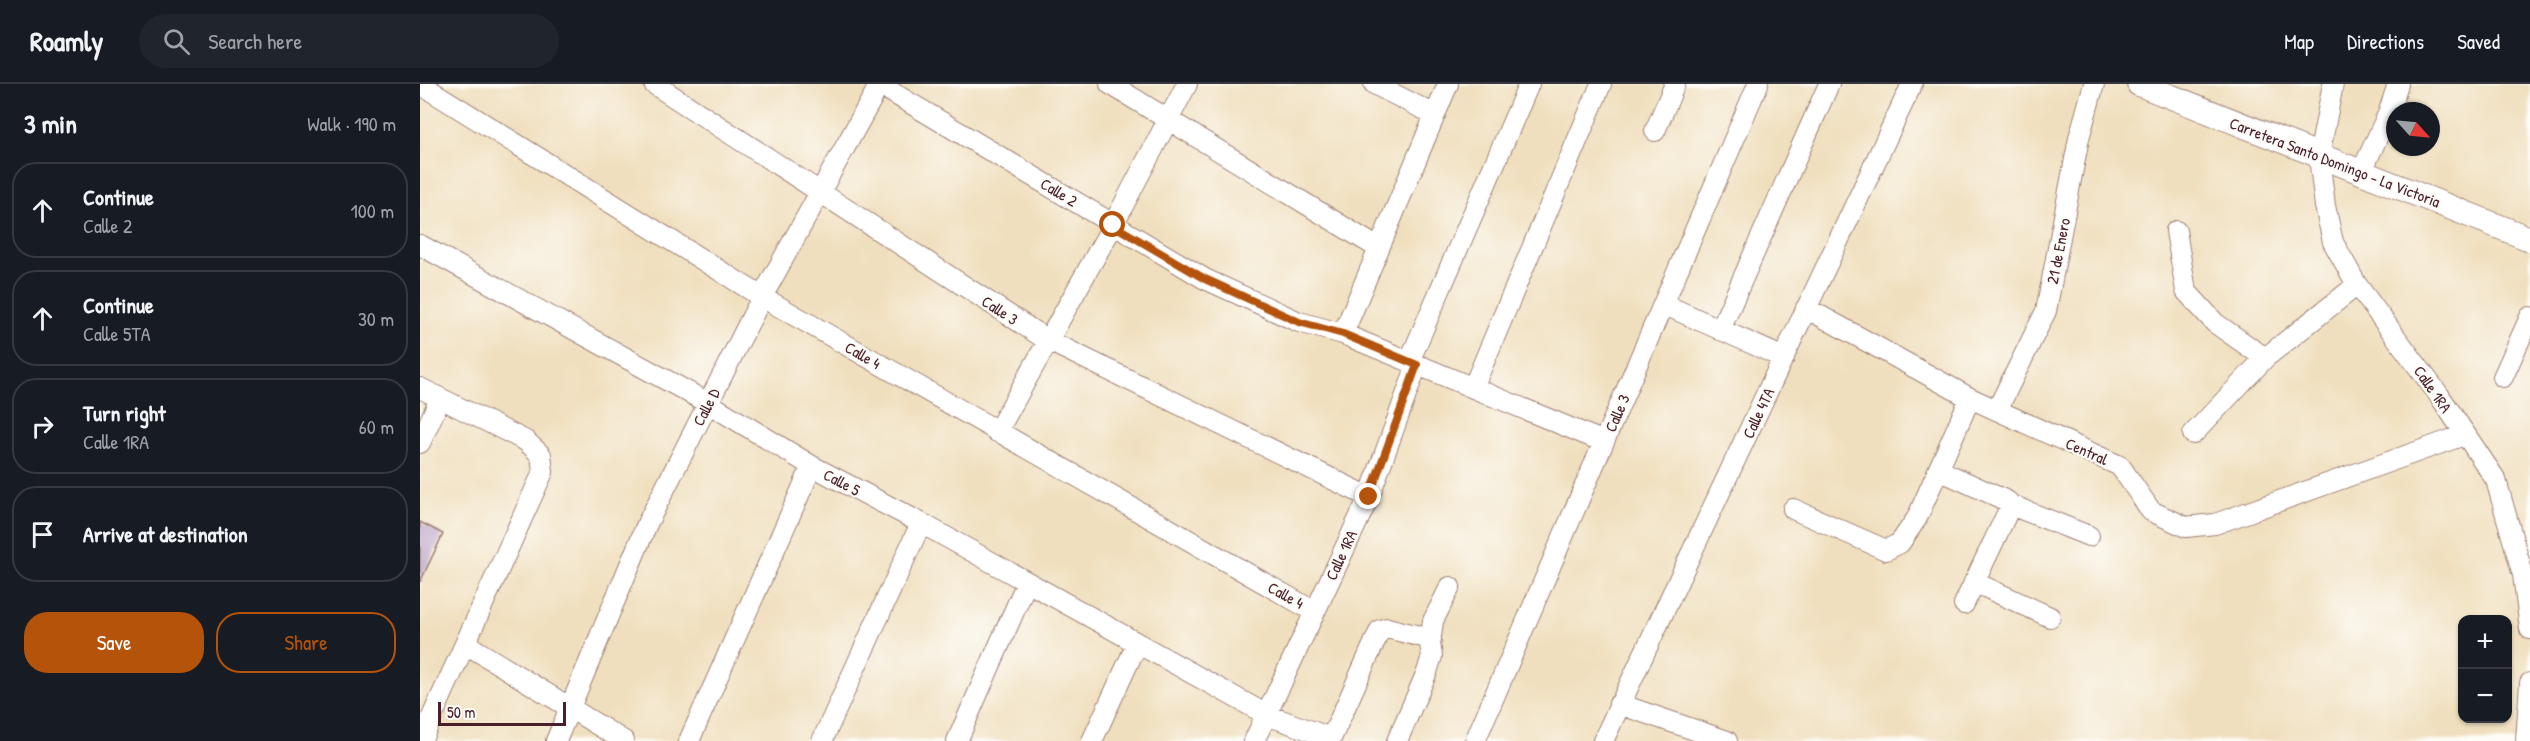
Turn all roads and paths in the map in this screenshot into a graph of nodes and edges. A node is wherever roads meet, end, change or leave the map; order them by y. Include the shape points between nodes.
1 (420, 84) edge
2 (654, 84) edge
3 (879, 84) edge
4 (1110, 84) edge
5 (1187, 84) edge
6 (1374, 84) edge
7 (1448, 84) edge
8 (1529, 84) edge
9 (1601, 84) edge
10 (1675, 84) edge
11 (1758, 84) edge
12 (1829, 84) edge
13 (1912, 84) edge
14 (2094, 84) edge
15 (2139, 84) edge
16 (2333, 84) edge
17 (2398, 84) edge
18 (2172, 90) edge
19 (1435, 115) junction
20 (1169, 119) junction
21 (1655, 131) dead end
22 (2319, 157) junction
23 (2362, 171) junction
24 (818, 192) junction
25 (1113, 225) junction
26 (2176, 231) dead end
27 (2530, 240) edge
28 (420, 245) edge
29 (1378, 248) junction
30 (2357, 285) junction
31 (762, 297) junction
32 (1664, 304) junction
33 (1806, 308) junction
34 (2530, 316) edge
35 (1720, 330) junction
36 (1343, 334) junction
37 (1047, 340) junction
38 (1784, 358) junction
39 (2265, 358) junction
40 (1413, 363) junction
41 (2503, 377) dead end
42 (420, 388) edge
43 (1473, 388) junction
44 (1970, 398) junction
45 (440, 399) junction
46 (708, 403) junction
47 (1997, 410) junction
48 (997, 432) junction
49 (2193, 434) dead end
50 (2464, 435) junction
51 (1604, 442) junction
52 (420, 443) edge
53 (812, 466) junction
54 (1939, 470) junction
55 (1369, 497) junction
56 (2011, 505) junction
57 (1793, 509) dead end
58 (921, 523) junction
59 (2089, 536) dead end
60 (2526, 573) edge
61 (1027, 582) junction
62 (1974, 582) junction
63 (1450, 587) dead end
64 (1964, 604) dead end
65 (1315, 612) junction
66 (2050, 617) dead end
67 (2530, 629) edge
68 (1431, 639) junction
69 (466, 644) junction
70 (1137, 644) junction
71 (2530, 683) edge
72 (1619, 704) junction
73 (570, 710) junction
74 (1267, 715) junction
75 (1331, 740) edge
76 (421, 741) edge
77 (556, 741) edge
78 (624, 741) edge
79 (689, 741) edge
80 (822, 741) edge
81 (957, 741) edge
82 (1092, 741) edge
83 (1254, 741) edge
84 (1397, 741) edge
85 (1475, 741) edge
86 (1603, 741) edge
87 (1727, 741) edge
88 (2526, 741) edge

1 - 31 street, Calle 4
2 - 24 street, Calle 3
3 - 24 street, Calle D
3 - 25 street, Calle 2
4 - 20 street
5 - 20 street
6 - 19 street
7 - 19 street
8 - 40 street, Calle 1RA
9 - 43 street
10 - 21 street
11 - 32 street, Calle 3
12 - 35 street
13 - 33 street, Calle 4TA
14 - 47 street, 21 de Enero via 2079,138 2046,311
15 - 18 main road, Carretera Santo Domingo - La Victoria
16 - 22 street, Calle 1RA
17 - 23 street
18 - 22 main road, Carretera Santo Domingo - La Victoria
19 - 29 street
20 - 25 street
20 - 29 street
22 - 23 main road, Carretera Santo Domingo - La Victoria
22 - 30 street, Calle 1RA via 2333,242
23 - 27 main road, Carretera Santo Domingo - La Victoria
24 - 31 street, Calle D
24 - 37 street, Calle 3
25 - 36 street, Calle 2 via 1205,279 1299,322
25 - 37 street
26 - 39 street via 2186,291 2215,323
28 - 46 street, Calle 5
29 - 36 street
30 - 39 street
30 - 50 street, Calle 1RA
31 - 46 street, Calle D
31 - 48 street, Calle 4
32 - 35 street
32 - 51 street, Calle 3
33 - 38 street, Calle 4TA
33 - 44 street, Central
34 - 41 street
35 - 38 street
36 - 40 street, Calle 2
37 - 48 street
37 - 55 street, Calle 3
38 - 72 street, Calle 4TA
39 - 49 street
40 - 43 street, Calle 2
40 - 55 street, Calle 1RA
42 - 45 street
43 - 51 street, Calle 2
44 - 47 street, Central
44 - 54 street
45 - 52 street
45 - 69 street via 526,441 542,454 543,472
46 - 53 street, Calle 5
46 - 73 street, Calle D via 647,524
47 - 50 street, Central via 2120,466 2151,511 2186,527 2215,524
48 - 65 street, Calle 4
50 - 60 street, Calle 1RA via 2496,480
51 - 85 street, Calle 3
53 - 58 street, Calle 5
53 - 79 street
54 - 56 street
54 - 57 street via 1917,518 1900,543 1886,550
55 - 65 street, Calle 1RA
56 - 59 street
56 - 62 street
58 - 61 street, Calle 5
58 - 80 street
60 - 67 street, Calle 1RA
61 - 70 street, Calle 5
61 - 81 street
62 - 64 street
62 - 66 street
63 - 68 street via 1433,621
65 - 74 street, Calle 1RA
68 - 75 street via 1386,628 1380,630
68 - 84 street via 1432,656
69 - 73 street
69 - 76 street
70 - 74 street, Calle 5
70 - 82 street
71 - 88 street
72 - 86 street, Calle 4TA
72 - 87 street
73 - 77 street, Calle D
73 - 78 street
74 - 75 street, Calle 5
74 - 83 street, Calle 1RA

